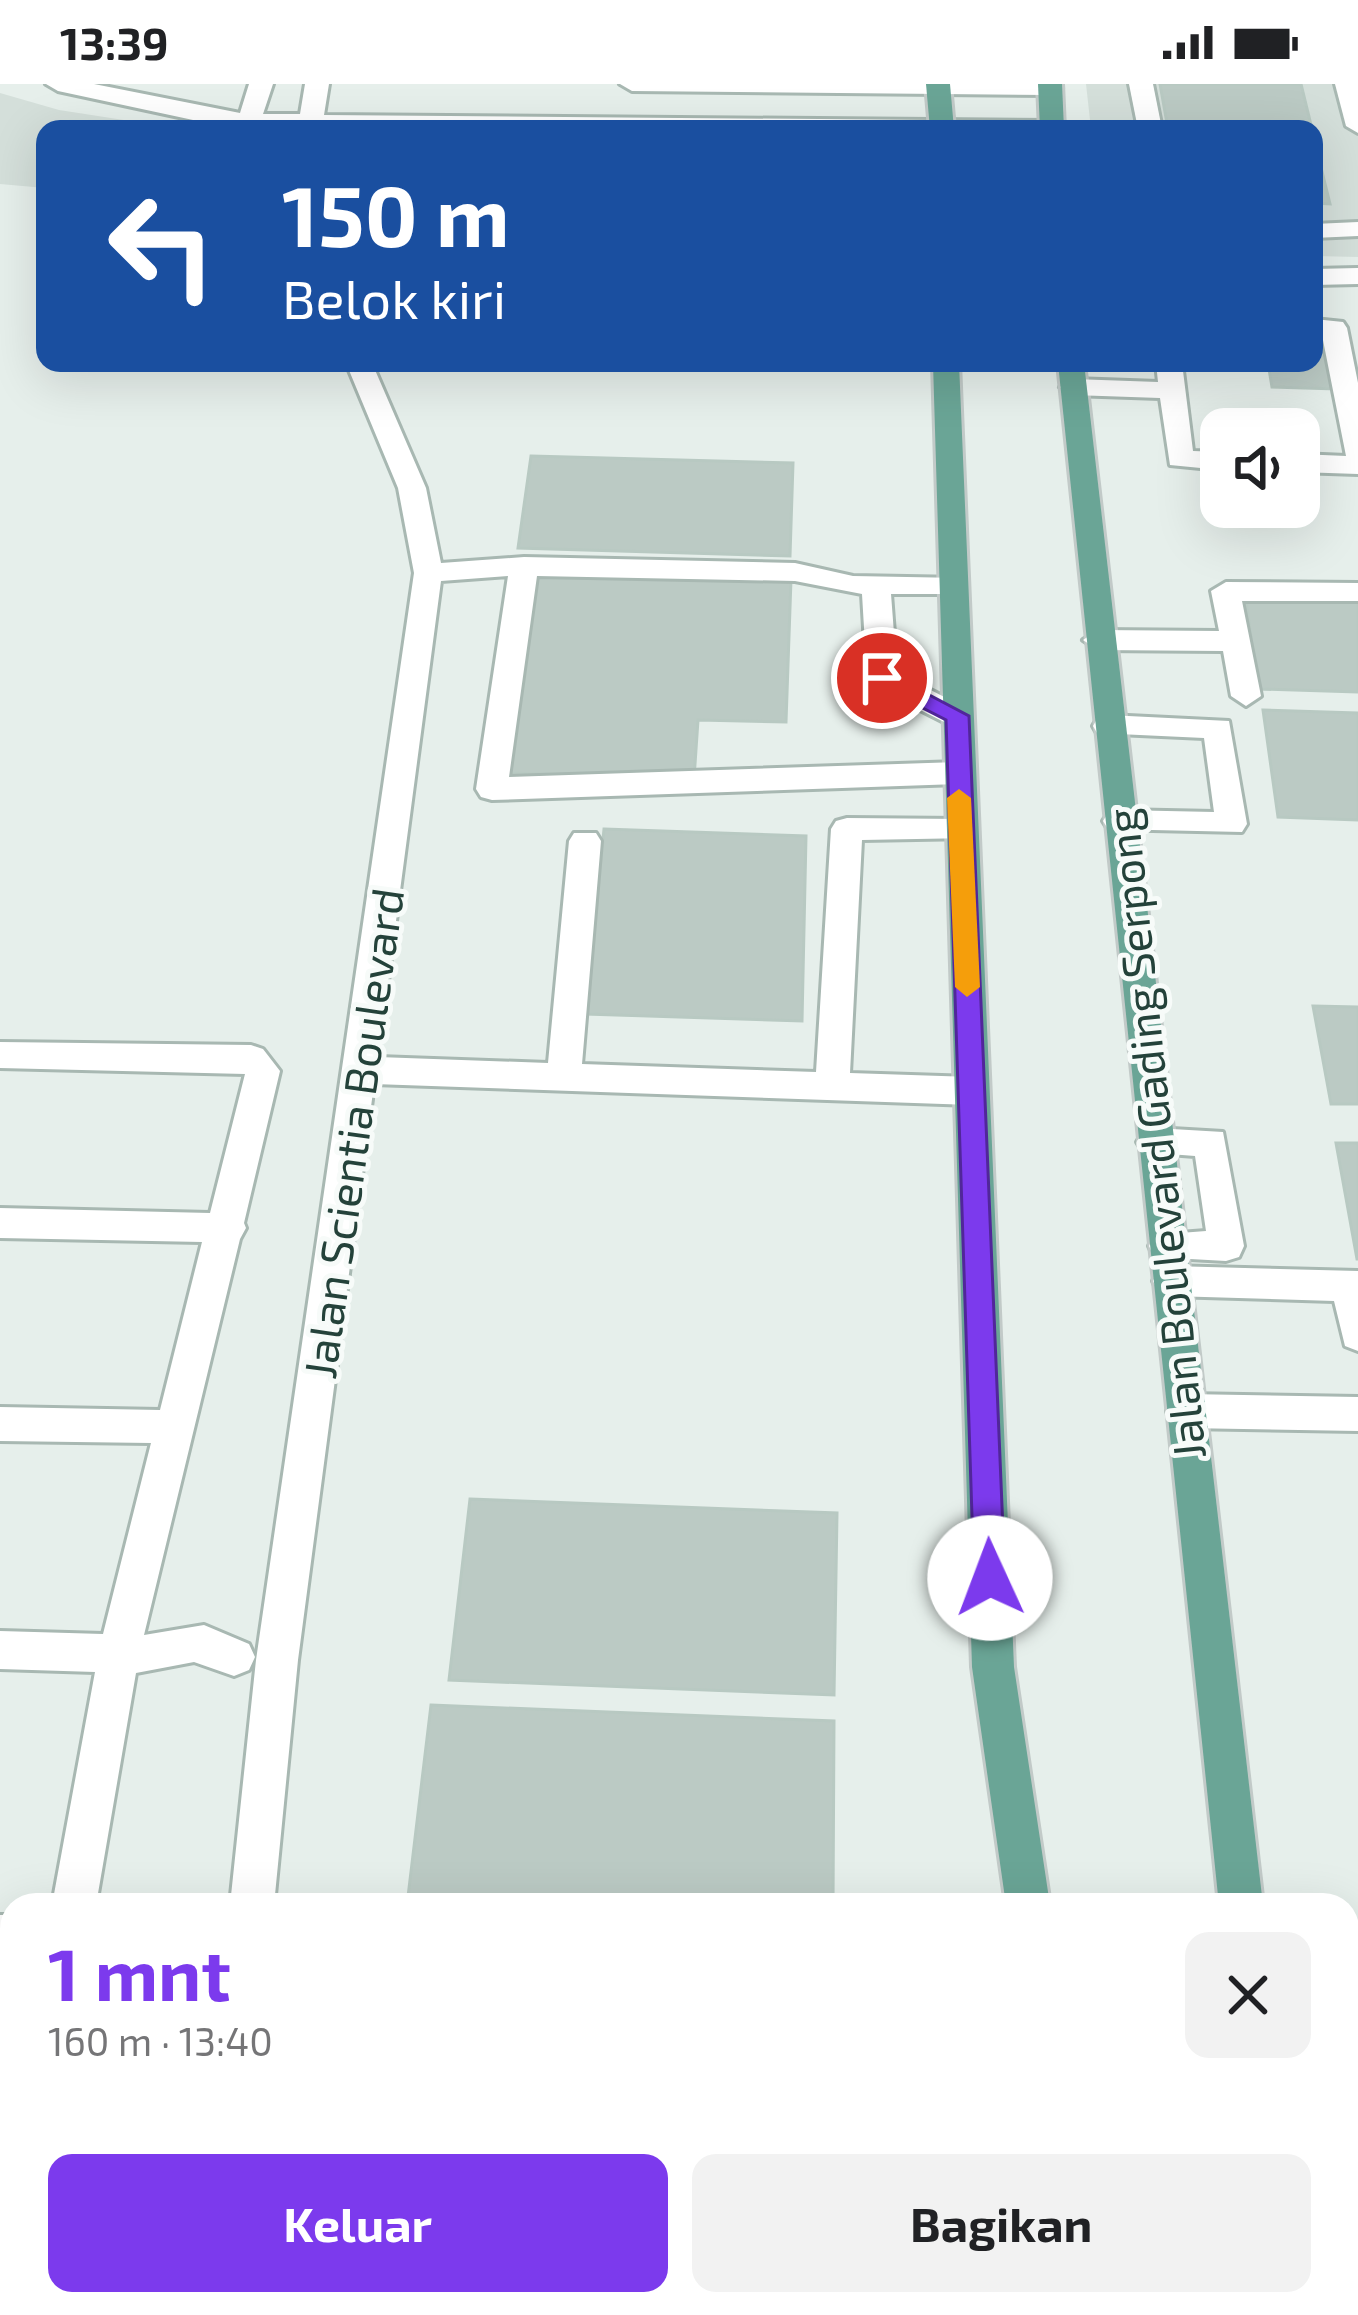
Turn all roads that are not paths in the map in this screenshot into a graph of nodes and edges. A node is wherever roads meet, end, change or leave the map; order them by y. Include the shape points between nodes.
1 (58, 84) edge
2 (261, 84) edge
3 (317, 84) edge
4 (632, 84) edge
5 (1141, 84) edge
6 (1346, 84) edge
7 (939, 85) edge
8 (1050, 86) edge
9 (224, 120) edge
10 (249, 120) edge
11 (312, 120) edge
12 (942, 120) edge
13 (1052, 120) edge
14 (1148, 120) edge
15 (1358, 126) edge
16 (1358, 229) edge
17 (1323, 231) edge
18 (1358, 276) edge
19 (1323, 277) edge
20 (1323, 327) edge
21 (361, 372) edge
22 (946, 372) edge
23 (1072, 375) edge
24 (1170, 376) edge
25 (1358, 453) edge
26 (1200, 459) edge
27 (1320, 464) edge
28 (1358, 465) edge
29 (524, 566) junction
30 (428, 573) junction
31 (951, 585) junction
32 (876, 586) junction
33 (1358, 592) edge
34 (1098, 640) junction
35 (1236, 641) junction
36 (1246, 696) dead end
37 (957, 716) junction
38 (1108, 725) junction
39 (958, 773) junction
40 (1119, 820) junction
41 (960, 830) junction
42 (585, 842) dead end
43 (0, 1055) edge
44 (362, 1070) junction
45 (564, 1076) junction
46 (832, 1086) junction
47 (972, 1091) junction
48 (1155, 1142) junction
49 (0, 1223) edge
50 (228, 1228) junction
51 (1169, 1264) junction
52 (1354, 1286) edge
53 (1358, 1335) edge
54 (1186, 1411) junction
55 (1358, 1414) edge
56 (0, 1424) edge
57 (178, 1427) junction
58 (0, 1650) edge
59 (136, 1653) junction
60 (277, 1660) junction
61 (77, 1893) edge
62 (254, 1893) edge
63 (1026, 1893) edge
64 (1240, 1893) edge

1 - 9 street
2 - 10 street
3 - 11 street
4 - 7 street
5 - 14 street
6 - 15 street
7 - 8 street
7 - 12 main road
8 - 13 main road
16 - 17 street
18 - 19 street
20 - 25 street via 1334,328
21 - 30 street, Jalan Scientia Boulevard via 416,490
22 - 31 main road
23 - 24 street
23 - 34 main road, Jalan Boulevard Gading Serpong
24 - 26 street via 1180,459
27 - 28 street
29 - 30 street
29 - 32 street via 795,572
29 - 39 street via 492,789
30 - 44 street, Jalan Scientia Boulevard
31 - 32 street
31 - 37 main road
32 - 37 street via 882,678
33 - 35 street via 1226,591
34 - 35 street
34 - 38 main road, Jalan Boulevard Gading Serpong
35 - 36 street
37 - 39 main road
38 - 40 main road, Jalan Boulevard Gading Serpong
38 - 40 street via 1218,728 1232,824
39 - 41 main road
40 - 48 main road, Jalan Boulevard Gading Serpong
41 - 46 street via 847,829
41 - 47 main road
42 - 45 street
43 - 50 street via 251,1058 263,1071
44 - 45 street
44 - 60 street, Jalan Scientia Boulevard
45 - 46 street
46 - 47 street
47 - 63 main road via 993,1667
48 - 51 main road, Jalan Boulevard Gading Serpong
48 - 51 street via 1211,1142 1226,1246
49 - 50 street
50 - 57 street
51 - 52 street
51 - 54 main road, Jalan Boulevard Gading Serpong
52 - 53 street
54 - 55 street
54 - 64 main road, Jalan Boulevard Gading Serpong
56 - 57 street
57 - 59 street
58 - 59 street
59 - 60 street via 167,1666
59 - 61 street
60 - 62 street, Jalan Scientia Boulevard

